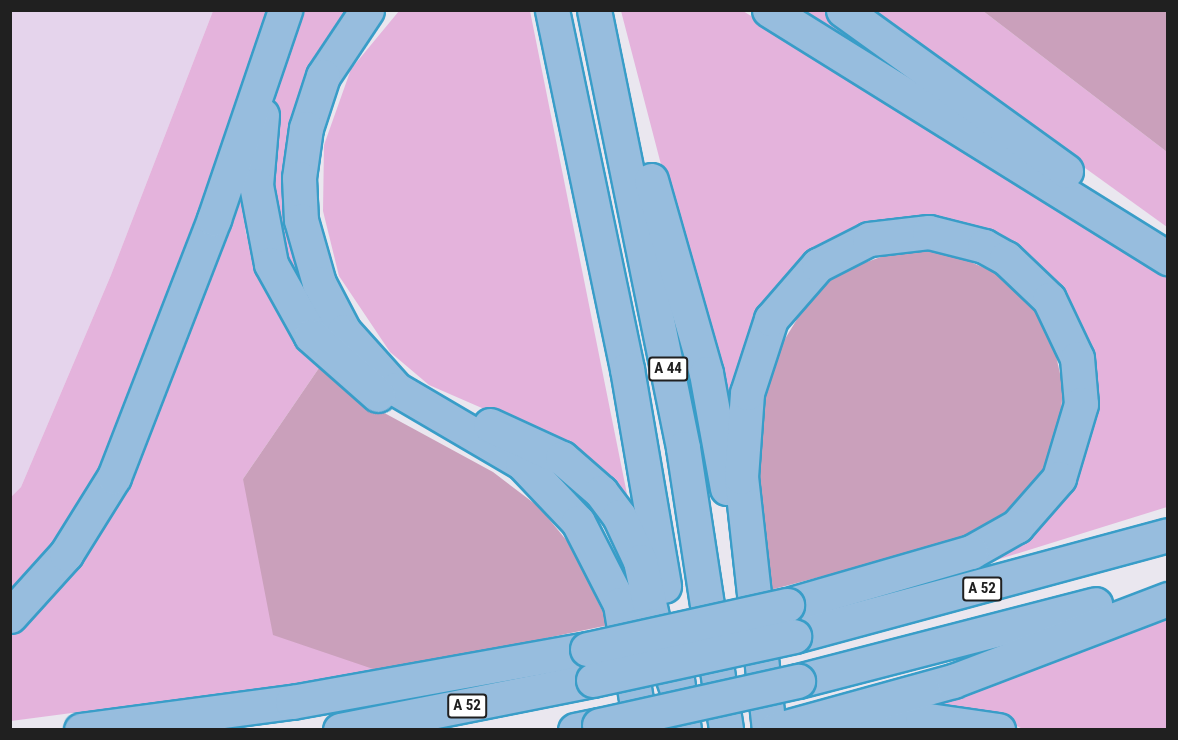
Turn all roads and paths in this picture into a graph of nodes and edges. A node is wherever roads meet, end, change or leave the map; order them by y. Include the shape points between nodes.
1 (285, 10) edge
2 (295, 10) edge
3 (367, 10) edge
4 (384, 10) edge
5 (552, 10) edge
6 (594, 10) edge
7 (603, 10) edge
8 (769, 10) edge
9 (843, 10) edge
10 (1167, 238) edge
11 (1167, 258) edge
12 (560, 502) junction
13 (1167, 535) edge
14 (748, 580) junction
15 (1167, 582) edge
16 (1167, 599) edge
17 (10, 616) edge
18 (590, 664) junction
19 (682, 711) edge
20 (808, 725) edge
21 (587, 727) edge
22 (81, 729) edge
23 (340, 729) edge
24 (641, 729) edge
25 (726, 729) edge
26 (769, 729) edge
27 (775, 729) edge
28 (999, 729) edge

1 - 17 highway via 214,219 114,477 66,554
2 - 12 highway via 262,115 256,185 262,235 294,313 331,357 385,400 493,458
3 - 12 highway via 323,76 306,128 299,178 301,220 319,283 349,337 396,388 522,463
4 - 19 highway via 348,57 316,142 313,218 330,278 354,322 405,380 441,404 562,458 601,492 640,561 654,625
5 - 19 highway, A 44 via 627,369
6 - 25 highway, A 44 via 681,437
7 - 14 highway via 625,64 653,189 703,363
8 - 11 highway
9 - 10 highway
12 - 24 highway via 594,547 620,604
13 - 18 highway, A 52, bridge via 794,636
14 - 18 highway, bridge via 741,477 747,393 760,344 783,300 800,280 842,250 898,232 957,237 1006,258 1050,299 1077,358 1082,404 1059,478 1017,526 971,552
14 - 26 highway
15 - 19 highway, bridge
16 - 20 highway via 953,681
18 - 22 highway
18 - 23 highway, A 52
19 - 21 highway, bridge
20 - 27 highway
20 - 28 highway via 921,718

